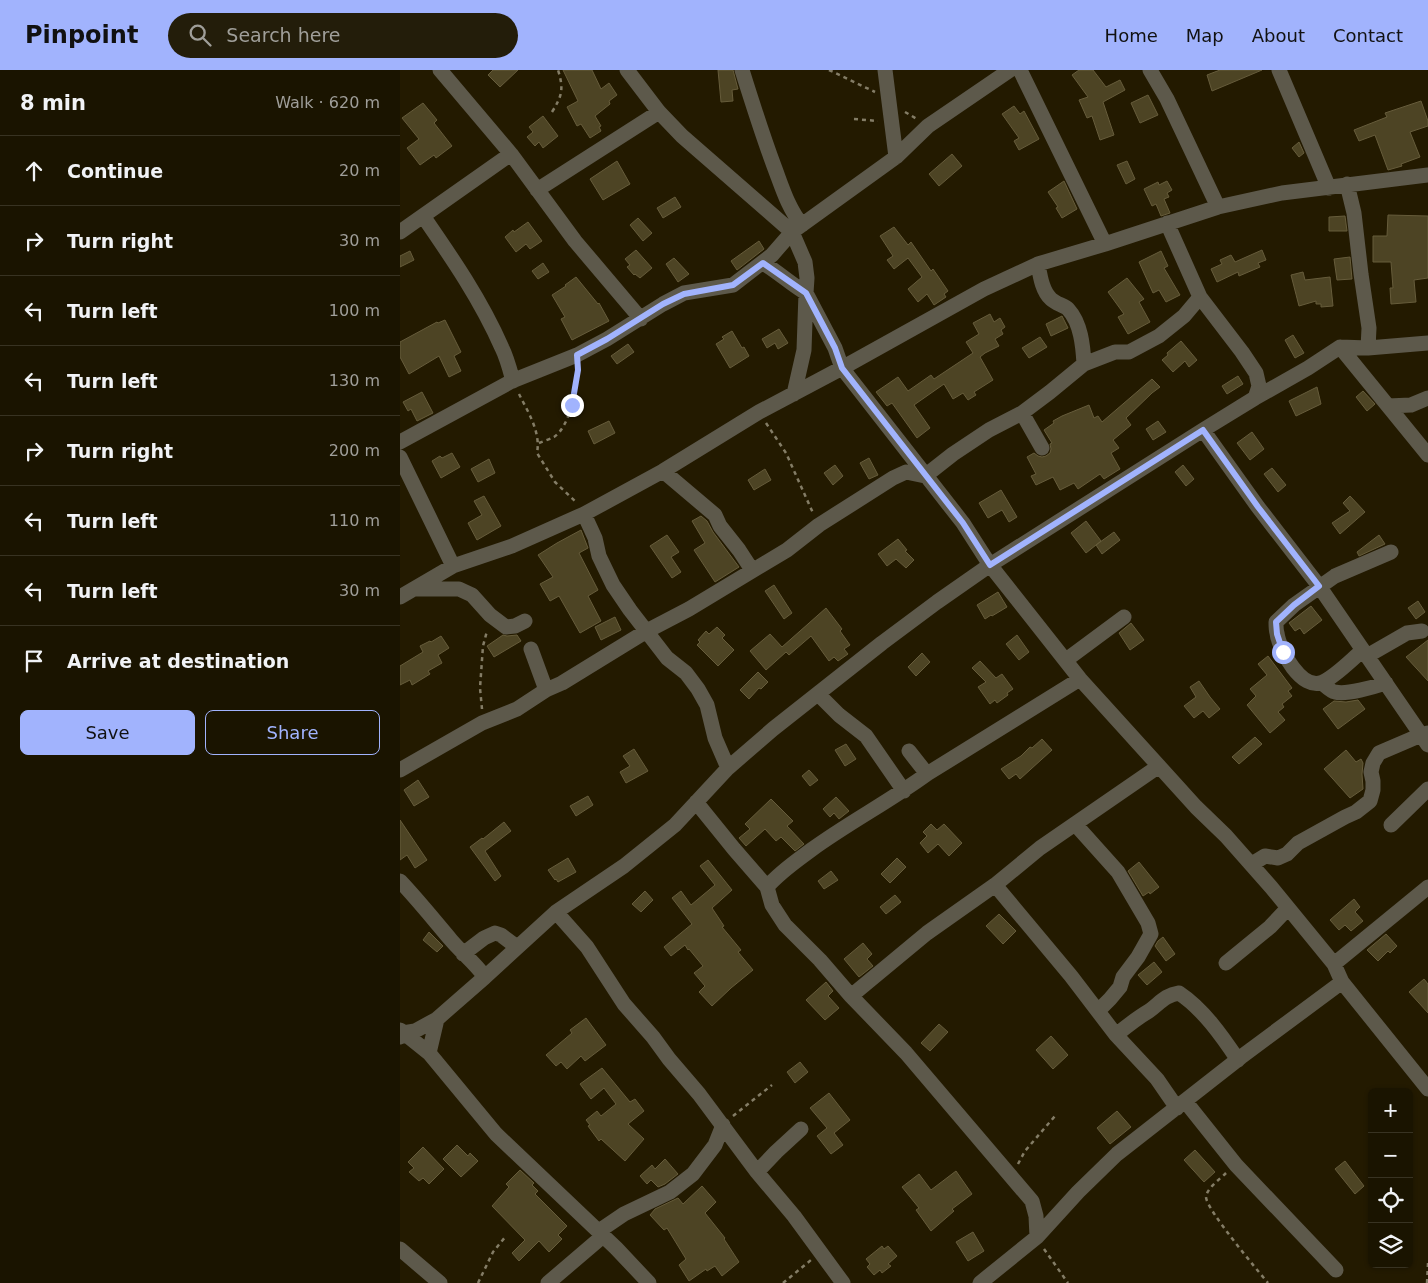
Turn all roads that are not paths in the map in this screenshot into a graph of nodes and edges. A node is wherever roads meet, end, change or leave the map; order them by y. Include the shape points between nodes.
1 (440, 70) edge
2 (627, 70) edge
3 (742, 70) edge
4 (884, 70) edge
5 (1010, 70) edge
6 (1020, 70) edge
7 (1150, 70) edge
8 (1279, 70) edge
9 (659, 112) junction
10 (511, 154) junction
11 (896, 157) junction
12 (1428, 175) edge
13 (1347, 184) junction
14 (1329, 188) junction
15 (537, 190) junction
16 (1218, 207) junction
17 (423, 216) junction
18 (1167, 223) junction
19 (797, 229) junction
20 (400, 232) edge
21 (1105, 244) junction
22 (763, 263) junction
23 (1038, 264) junction
24 (806, 293) junction
25 (1200, 297) junction
26 (1184, 316) junction
27 (1214, 316) junction
28 (641, 319) junction
29 (1428, 343) edge
30 (1340, 346) junction
31 (1368, 348) junction
32 (1084, 364) junction
33 (842, 368) junction
34 (513, 381) junction
35 (794, 394) junction
36 (1255, 398) junction
37 (1428, 398) edge
38 (1388, 406) junction
39 (1022, 413) junction
40 (1203, 430) junction
41 (400, 442) edge
42 (1042, 448) dead end
43 (1428, 455) edge
44 (400, 457) edge
45 (663, 471) junction
46 (925, 476) junction
47 (584, 514) junction
48 (1391, 552) dead end
49 (990, 565) junction
50 (454, 566) junction
51 (752, 570) junction
52 (1319, 586) junction
53 (415, 589) junction
54 (400, 597) edge
55 (1124, 618) dead end
56 (525, 621) dead end
57 (1422, 631) dead end
58 (645, 632) junction
59 (531, 649) dead end
60 (1365, 653) junction
61 (1066, 660) junction
62 (1080, 679) junction
63 (1322, 683) junction
64 (1386, 683) junction
65 (546, 690) junction
66 (818, 694) junction
67 (1426, 737) edge
68 (910, 751) dead end
69 (1159, 766) junction
70 (728, 768) junction
71 (400, 770) edge
72 (927, 774) junction
73 (1428, 789) edge
74 (904, 791) junction
75 (696, 802) junction
76 (1075, 824) junction
77 (1391, 825) dead end
78 (1252, 864) junction
79 (400, 881) edge
80 (995, 885) junction
81 (1428, 887) edge
82 (767, 888) junction
83 (1288, 908) junction
84 (556, 912) junction
85 (517, 947) junction
86 (464, 954) junction
87 (1226, 963) dead end
88 (1334, 964) junction
89 (486, 977) junction
90 (1342, 982) junction
91 (851, 996) junction
92 (1098, 1011) junction
93 (437, 1019) junction
94 (401, 1033) edge
95 (1116, 1034) junction
96 (429, 1054) junction
97 (1238, 1060) junction
98 (1428, 1088) edge
99 (1181, 1105) junction
100 (723, 1125) junction
101 (801, 1129) dead end
102 (757, 1172) junction
103 (601, 1234) junction
104 (1037, 1237) junction
105 (400, 1249) edge
106 (1336, 1270) dead end
107 (440, 1283) edge
108 (548, 1283) edge
109 (649, 1283) edge
110 (843, 1283) edge
111 (980, 1283) edge

1 - 10 street
2 - 9 street
3 - 19 street via 766,143 796,217
4 - 11 street
5 - 11 street via 928,126
6 - 21 street
7 - 16 street
8 - 14 street
9 - 15 street
9 - 19 street via 682,136
10 - 15 street
10 - 17 street
11 - 19 street
12 - 13 street
13 - 14 street
13 - 31 street via 1354,213 1369,328
14 - 16 street
15 - 28 street
16 - 18 street
17 - 20 street
17 - 34 street via 482,306 503,350
18 - 21 street
18 - 25 street
19 - 22 street
19 - 24 street via 805,262
21 - 23 street
22 - 24 street
22 - 28 street via 733,285 684,294
23 - 32 street via 1047,294 1067,308 1074,319
23 - 33 street
24 - 33 street
24 - 35 street via 804,350
25 - 26 street
25 - 27 street
26 - 27 street
26 - 32 street via 1159,336 1129,352 1115,352
27 - 36 street via 1256,373 1259,386
28 - 34 street via 577,355
29 - 31 street
30 - 31 street
30 - 36 street
30 - 38 street
32 - 39 street
33 - 35 street
33 - 46 street
34 - 41 street
35 - 45 street
36 - 40 street
37 - 38 street via 1411,405
38 - 43 street
39 - 42 street
39 - 46 street via 989,430
40 - 49 street
40 - 52 street
44 - 50 street
45 - 47 street
45 - 51 street via 715,516
46 - 49 street via 963,523
46 - 51 street via 906,472 893,478
47 - 50 street via 512,546
47 - 58 street via 599,556
48 - 52 street
49 - 61 street
49 - 66 street
50 - 53 street
51 - 58 street
52 - 60 street
52 - 63 street via 1276,622 1283,652 1302,679
53 - 54 street
53 - 56 street via 459,589 472,595 506,627
55 - 61 street
57 - 60 street via 1406,633
58 - 65 street via 562,684
58 - 70 street via 698,688
59 - 65 street
60 - 63 street
60 - 64 street
61 - 62 street
62 - 69 street
62 - 72 street
63 - 64 street via 1338,693
64 - 67 street
65 - 71 street via 517,709 482,723
66 - 70 street
66 - 74 street via 866,736
67 - 78 street via 1378,753 1371,772 1373,790 1370,801 1356,812 1298,843 1287,854 1278,858 1265,856
68 - 72 street
69 - 76 street
69 - 78 street
70 - 75 street
72 - 74 street
73 - 77 street
74 - 82 street via 836,832 778,874
75 - 82 street
75 - 84 street via 675,825 624,866
76 - 80 street
76 - 92 street via 1118,872 1148,923 1151,934 1120,987
78 - 83 street
79 - 86 street
80 - 91 street via 927,933
80 - 92 street
81 - 88 street
82 - 91 street via 772,905 785,925
83 - 87 street
83 - 88 street
84 - 85 street
84 - 100 street via 587,947 624,1004
85 - 86 street via 495,933
85 - 89 street
86 - 89 street
88 - 90 street
89 - 93 street
90 - 97 street
90 - 98 street
91 - 104 street via 906,1053 1032,1201
92 - 95 street
93 - 94 street via 415,1031
93 - 96 street
94 - 96 street
95 - 97 street via 1171,994 1180,993 1208,1020
95 - 99 street
96 - 103 street via 496,1134
97 - 99 street
99 - 104 street via 1117,1154
99 - 106 street
100 - 102 street
100 - 103 street via 715,1145 693,1174 670,1192 624,1214
101 - 102 street
102 - 110 street
103 - 108 street
103 - 109 street
104 - 111 street
105 - 107 street

